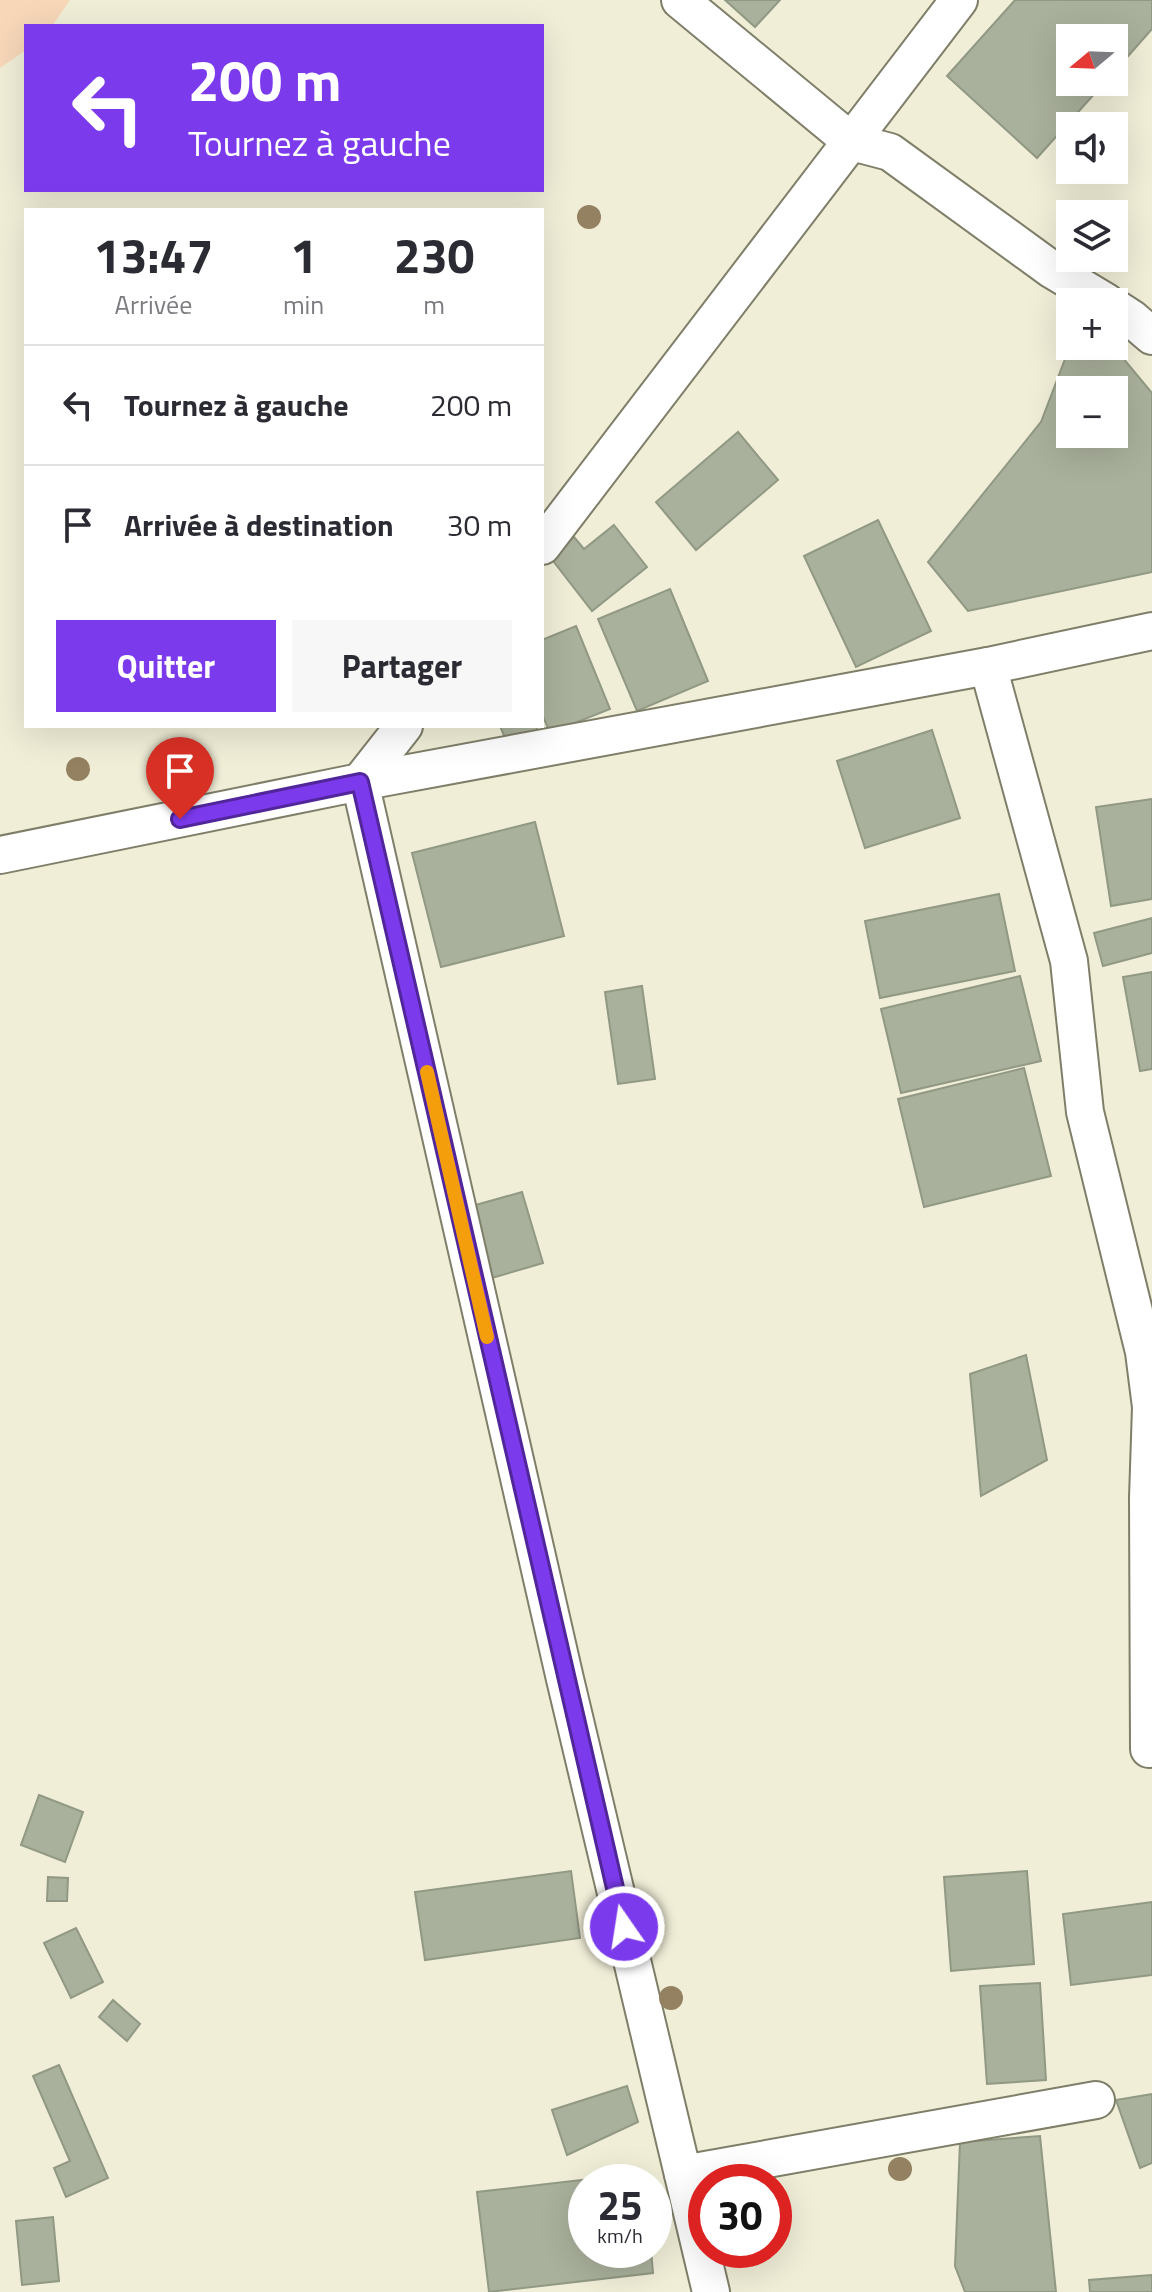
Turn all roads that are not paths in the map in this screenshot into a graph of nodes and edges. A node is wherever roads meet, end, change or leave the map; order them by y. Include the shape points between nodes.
1 (680, 0) edge
2 (959, 0) edge
3 (852, 142) junction
4 (1083, 288) edge
5 (1128, 316) edge
6 (1152, 336) edge
7 (544, 543) edge
8 (1152, 631) edge
9 (988, 666) junction
10 (402, 728) edge
11 (360, 782) junction
12 (0, 855) edge
13 (1149, 1749) dead end
14 (1096, 2100) dead end
15 (683, 2174) junction
16 (711, 2292) edge

1 - 3 street
2 - 3 street
3 - 4 street via 890,152
3 - 7 street
5 - 6 street
8 - 9 street
9 - 11 street
9 - 13 street via 1069,961 1085,1112 1144,1352 1151,1407
10 - 11 street
11 - 12 street
11 - 15 street
14 - 15 street
15 - 16 street

